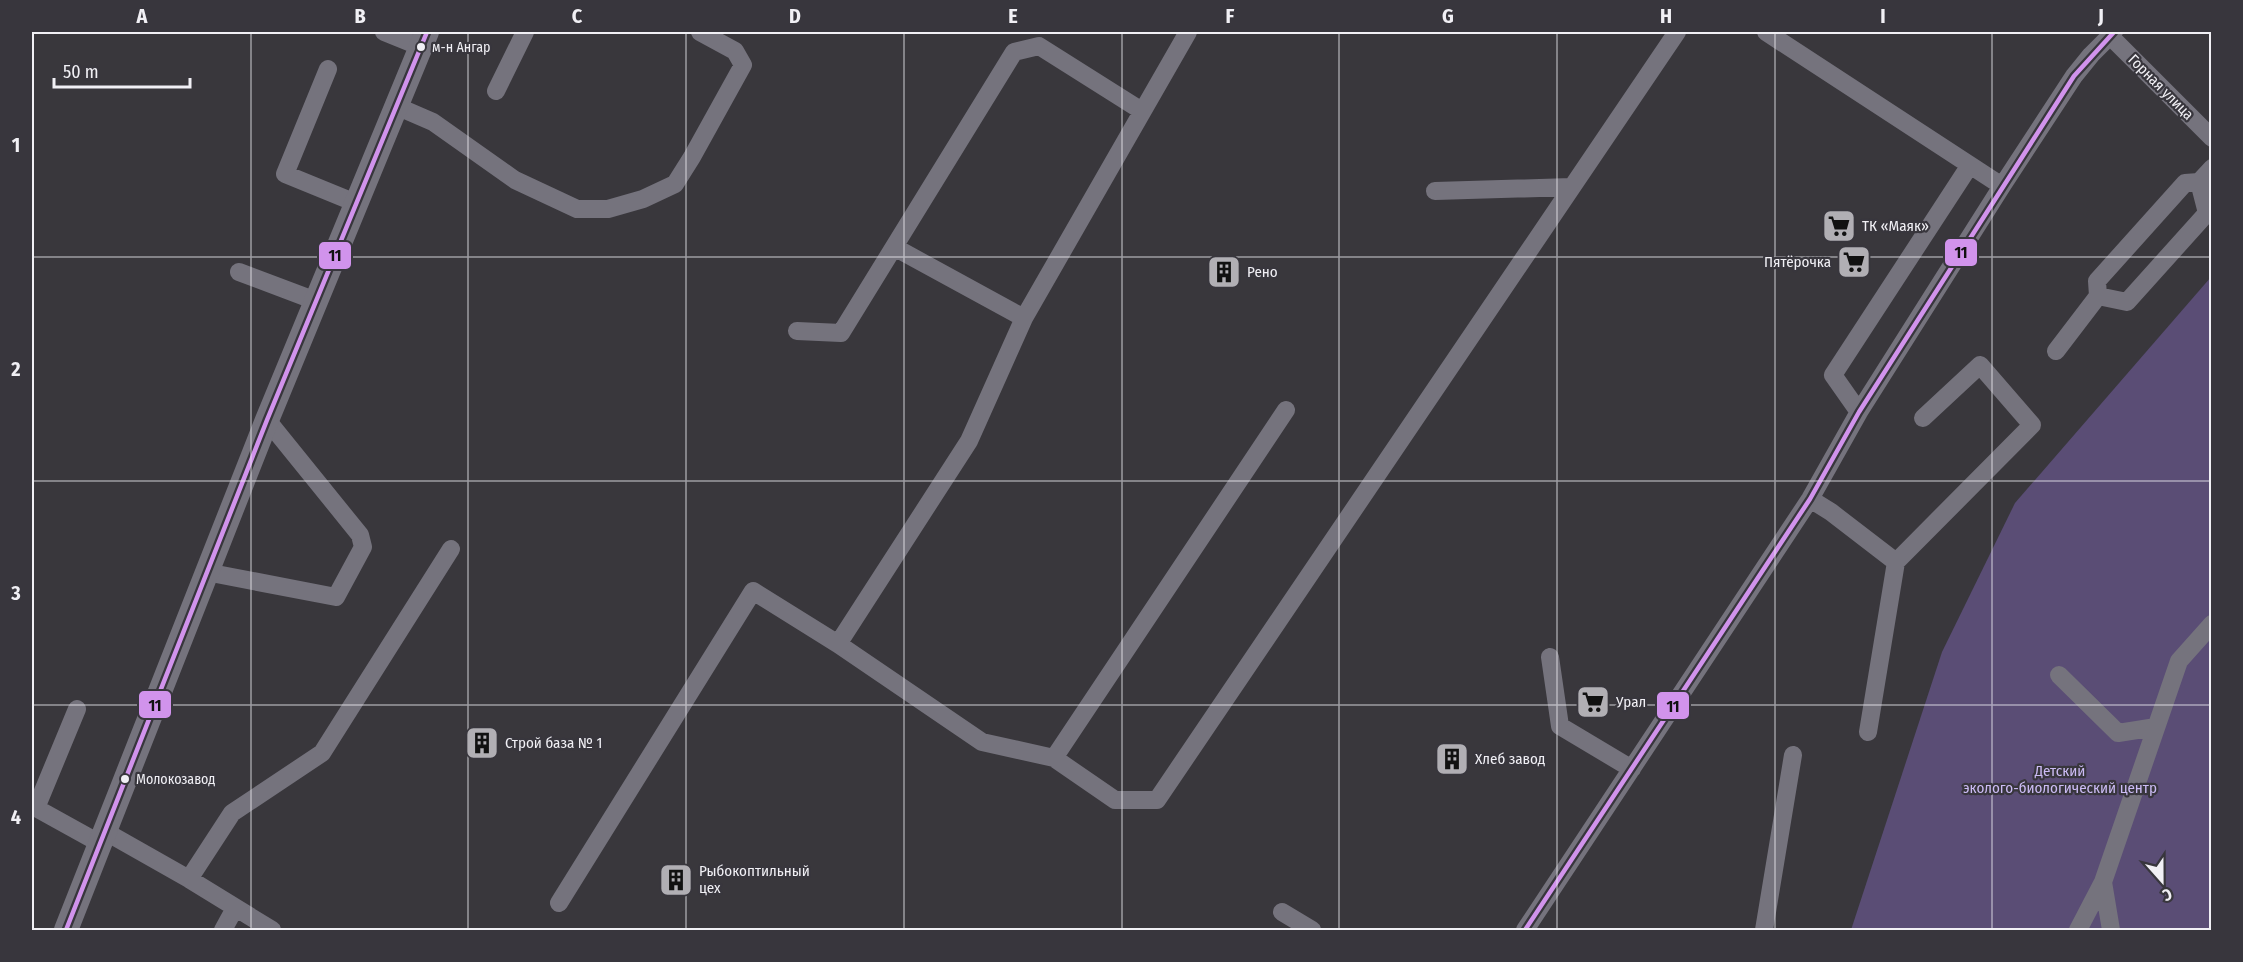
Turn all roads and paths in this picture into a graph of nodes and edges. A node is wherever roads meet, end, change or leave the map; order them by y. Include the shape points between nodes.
1 (384, 32) edge
2 (525, 32) edge
3 (700, 32) edge
4 (1188, 32) edge
5 (1677, 32) edge
6 (1766, 32) edge
7 (2112, 34) edge
8 (424, 39) edge
9 (328, 69) dead end
10 (496, 91) dead end
11 (396, 106) junction
12 (1142, 111) junction
13 (2211, 138) edge
14 (1970, 165) junction
15 (2205, 175) edge
16 (2002, 186) junction
17 (1571, 187) junction
18 (1435, 191) dead end
19 (356, 203) junction
20 (894, 247) junction
21 (239, 272) dead end
22 (2098, 296) junction
23 (316, 301) junction
24 (1024, 318) junction
25 (797, 331) dead end
26 (2056, 351) dead end
27 (1286, 410) dead end
28 (1859, 412) junction
29 (1923, 418) dead end
30 (267, 420) junction
31 (1810, 498) junction
32 (451, 549) dead end
33 (1896, 562) junction
34 (206, 572) junction
35 (2211, 624) edge
36 (838, 644) junction
37 (1550, 657) dead end
38 (2059, 675) dead end
39 (77, 709) dead end
40 (2156, 727) junction
41 (1868, 732) dead end
42 (1793, 755) dead end
43 (1054, 758) junction
44 (1632, 769) junction
45 (34, 807) edge
46 (103, 838) junction
47 (189, 879) junction
48 (2103, 882) junction
49 (559, 903) dead end
50 (235, 908) junction
51 (1282, 912) dead end
52 (66, 930) edge
53 (223, 930) edge
54 (272, 930) edge
55 (1312, 930) edge
56 (1525, 930) edge
57 (1764, 930) edge
58 (2078, 930) edge
59 (2111, 930) edge

1 - 8 street
2 - 10 street
3 - 11 street via 735,51 742,65 675,184 643,200 609,209 577,209 515,180 433,122
4 - 12 street
5 - 17 street
6 - 14 street
7 - 13 street, Горная улица
7 - 16 street via 2074,76
8 - 11 main road
9 - 19 street via 285,174
11 - 19 main road
12 - 20 street via 1040,46 1014,52
12 - 24 street
14 - 16 street
14 - 28 street via 1833,375
15 - 22 street via 2185,183 2097,281
15 - 22 street via 2207,213 2127,302
16 - 28 street
17 - 18 street
17 - 43 street via 1157,800 1115,800
19 - 23 main road
20 - 24 street
20 - 25 street via 841,333
21 - 23 street
22 - 26 street
23 - 30 main road
24 - 36 street via 969,441
27 - 43 street
28 - 31 street
29 - 33 street via 1980,365 2032,425
30 - 34 main road
30 - 34 street via 360,536 363,547 336,597
31 - 33 street
31 - 44 street
32 - 47 street via 322,753 232,813
33 - 41 street
34 - 46 main road
35 - 40 street via 2179,661
36 - 43 street via 982,742
36 - 49 street via 753,591
37 - 44 street via 1560,726
38 - 40 street via 2118,733
39 - 45 street
40 - 48 street
42 - 57 street
44 - 56 street
45 - 46 street
46 - 47 street
46 - 52 main road
47 - 50 street
48 - 58 street
48 - 59 street
50 - 53 street
50 - 54 street
51 - 55 street

